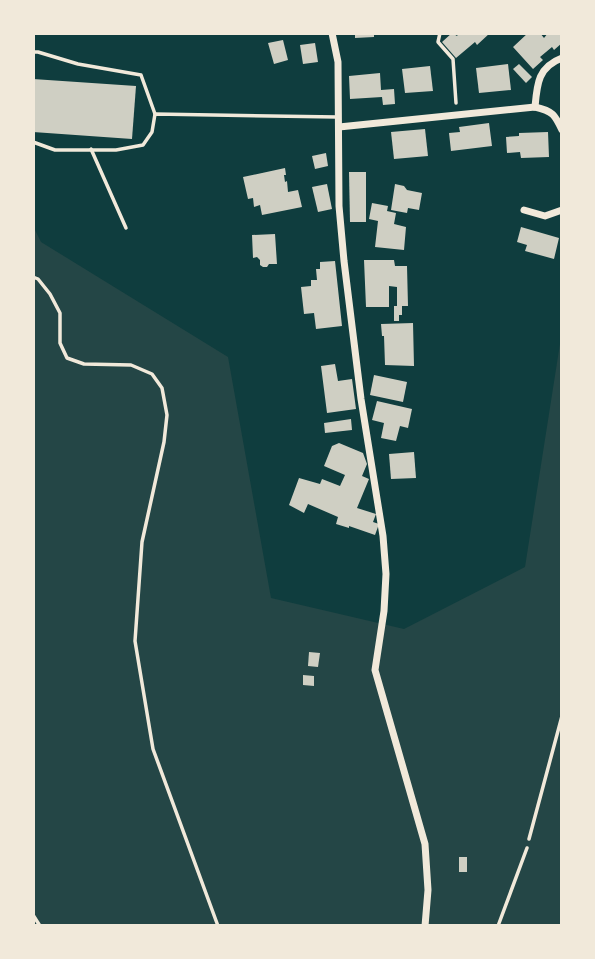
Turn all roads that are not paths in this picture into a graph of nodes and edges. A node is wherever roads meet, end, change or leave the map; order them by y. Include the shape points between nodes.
1 (332, 33) edge
2 (33, 52) edge
3 (562, 58) edge
4 (535, 107) junction
5 (155, 114) junction
6 (339, 117) junction
7 (339, 127) junction
8 (562, 130) edge
9 (33, 142) edge
10 (91, 149) junction
11 (524, 210) dead end
12 (562, 210) edge
13 (126, 228) dead end
14 (527, 848) road end
15 (425, 926) edge
16 (498, 926) edge

1 - 6 street via 338,62
2 - 5 lane via 141,75
3 - 4 street via 544,68
4 - 7 street
4 - 8 street via 556,116
5 - 6 lane
5 - 10 lane via 152,132 143,145
6 - 7 street
7 - 15 street via 344,261 386,573 375,670 425,844
9 - 10 lane via 55,150
10 - 13 lane
11 - 12 street via 545,216
14 - 16 lane

